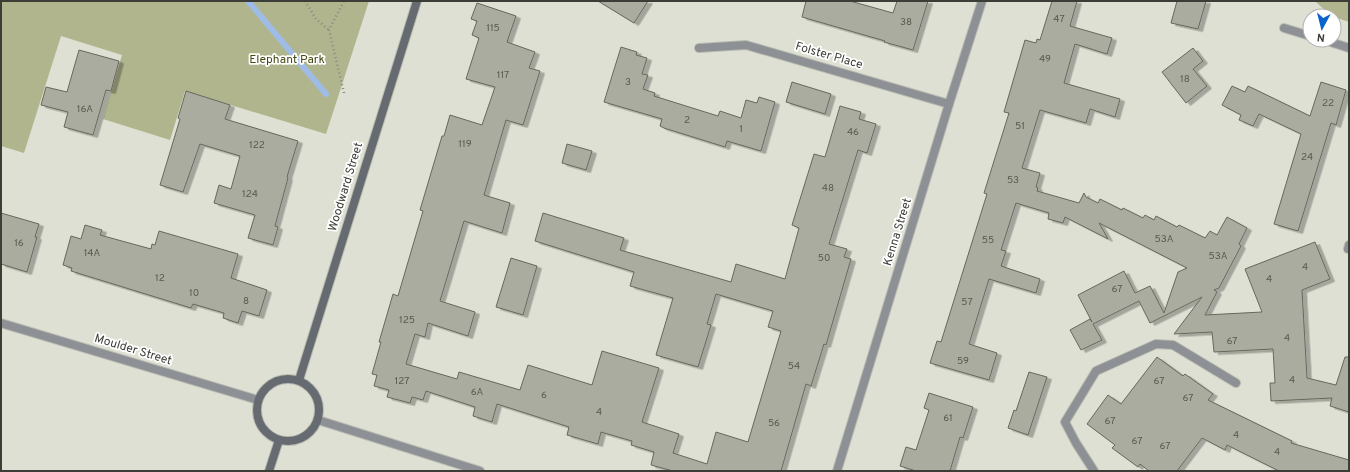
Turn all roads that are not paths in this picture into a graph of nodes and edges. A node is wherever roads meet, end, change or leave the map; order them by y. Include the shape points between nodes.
1 (417, 1) edge
2 (982, 1) edge
3 (1284, 28) dead end
4 (1302, 34) edge
5 (700, 48) dead end
6 (949, 104) junction
7 (1, 323) edge
8 (298, 380) junction
9 (1236, 383) dead end
10 (258, 400) junction
11 (318, 420) junction
12 (279, 440) junction
13 (269, 471) edge
14 (480, 471) edge
15 (837, 471) edge
16 (1094, 471) edge

1 - 8 street, Woodward Street
2 - 6 street, Kenna Street
3 - 4 street
5 - 6 street, Folster Place via 746,44
6 - 15 street, Kenna Street
7 - 10 street, Moulder Street
8 - 10 street via 289,378 269,384
8 - 11 street via 310,388 318,400
9 - 16 street via 1173,345 1156,344 1096,371 1065,422
10 - 12 street via 258,420 270,436
11 - 12 street via 307,435 289,441
11 - 14 street
12 - 13 street

